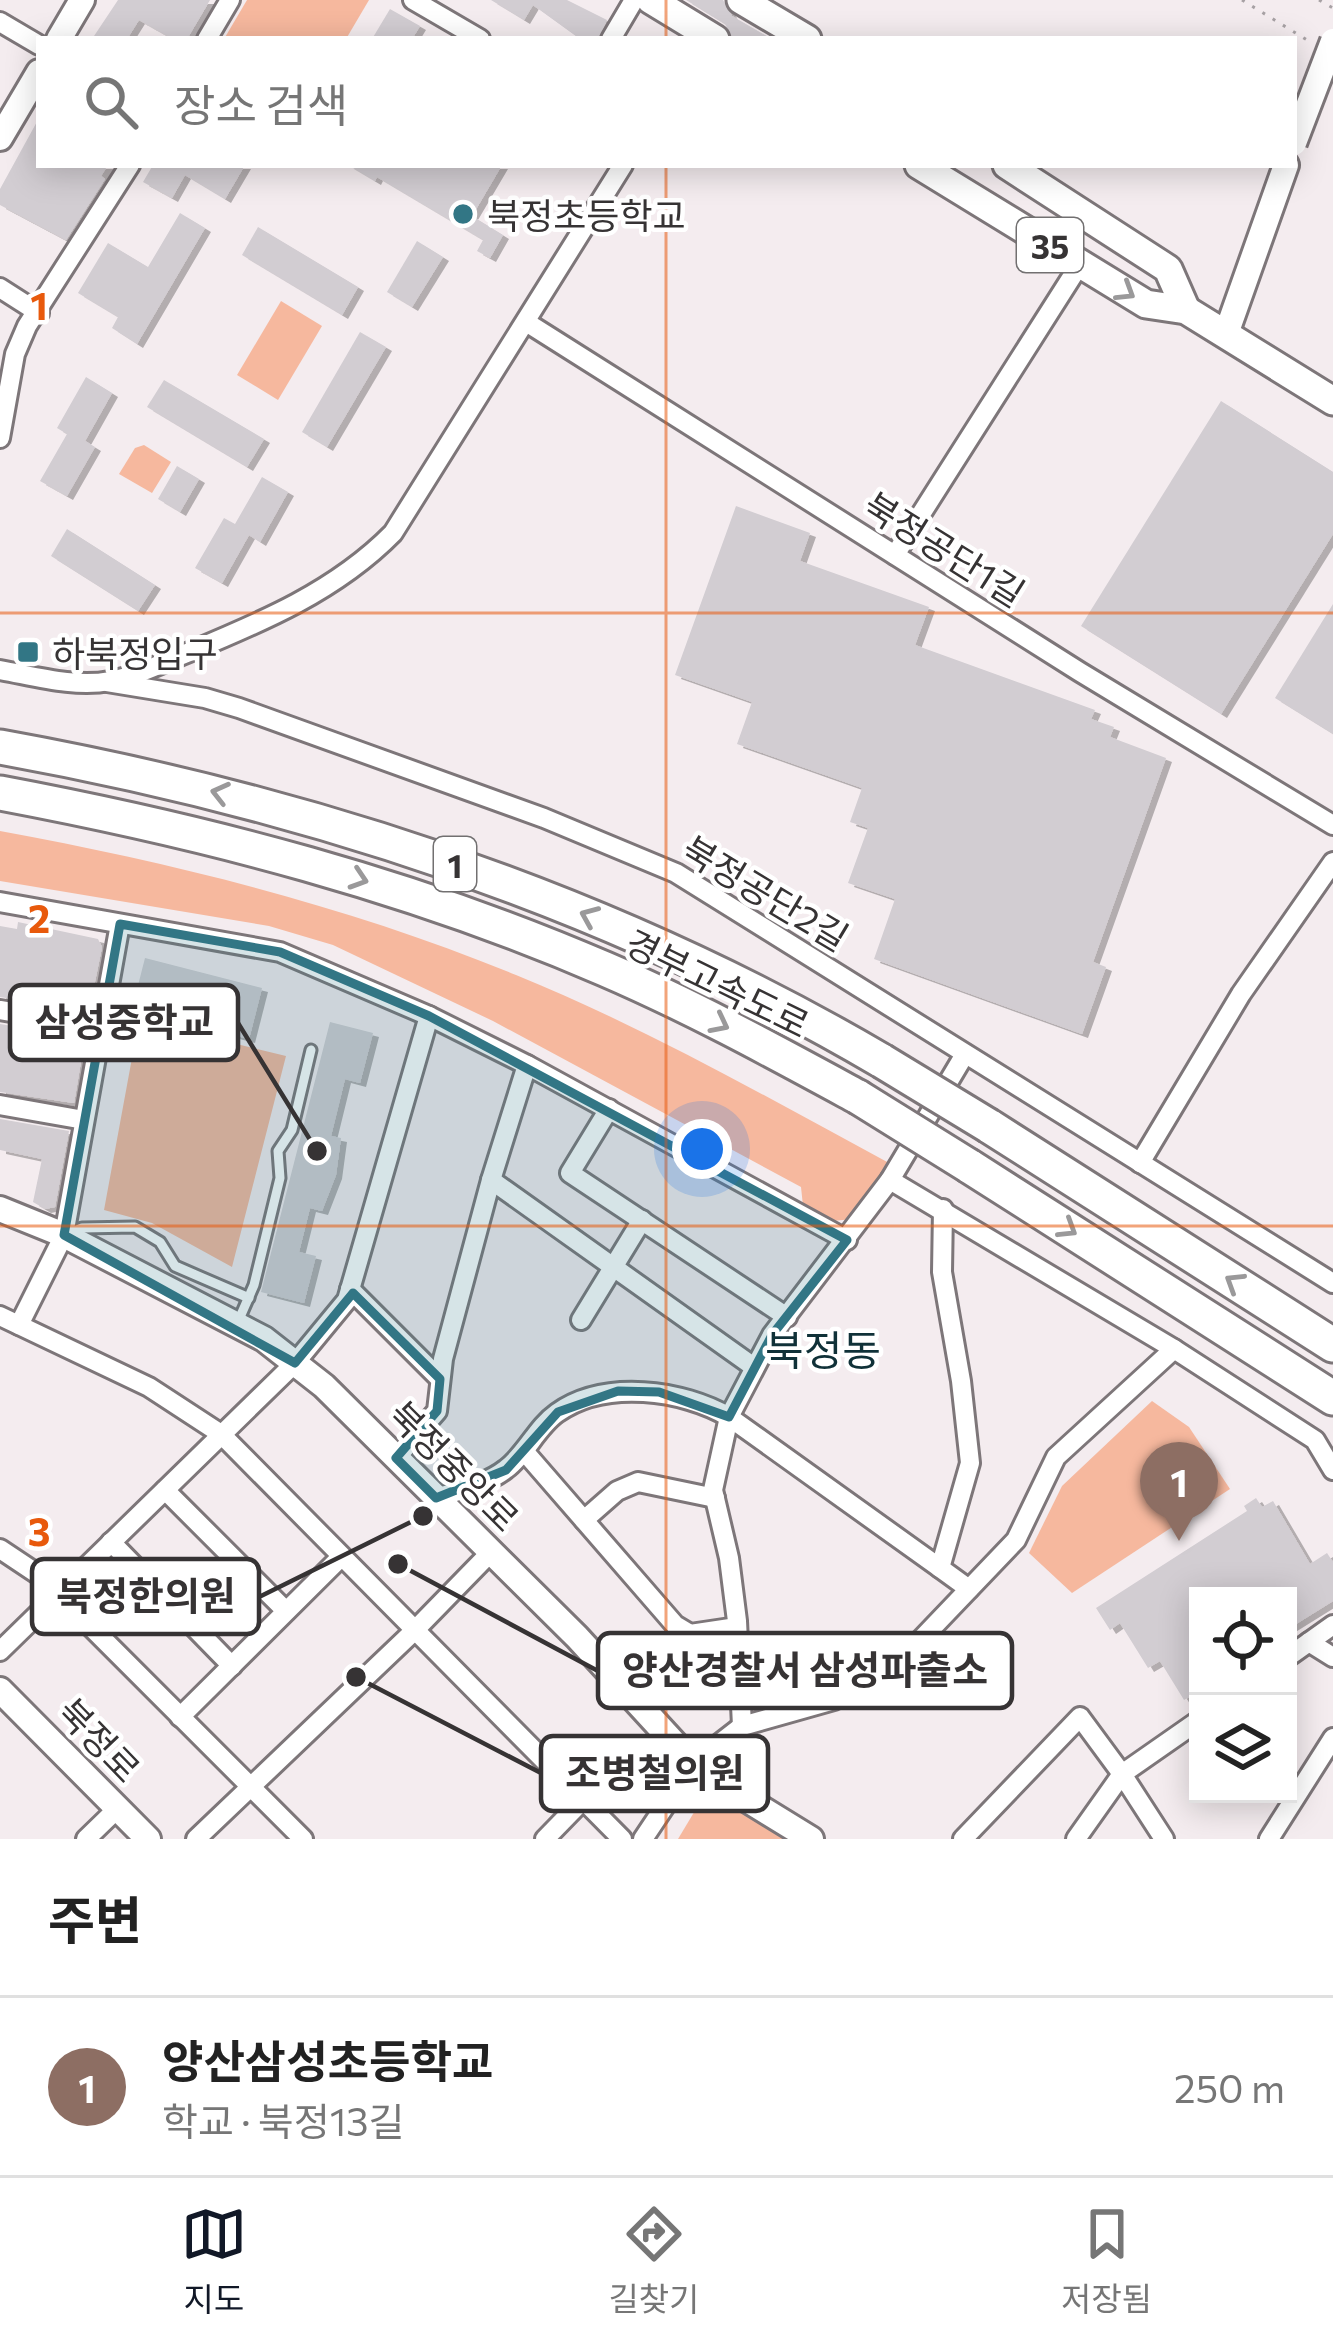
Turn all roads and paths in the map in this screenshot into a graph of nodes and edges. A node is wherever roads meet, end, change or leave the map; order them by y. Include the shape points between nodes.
1 (82, 0) edge
2 (230, 0) edge
3 (412, 0) edge
4 (634, 0) edge
5 (651, 0) edge
6 (741, 0) edge
7 (1242, 0) edge
8 (1318, 0) edge
9 (1333, 8) edge
10 (0, 22) edge
11 (60, 36) edge
12 (209, 36) edge
13 (475, 36) edge
14 (613, 36) edge
15 (705, 36) edge
16 (802, 36) edge
17 (36, 43) edge
18 (1324, 43) edge
19 (36, 77) edge
20 (1297, 133) edge
21 (0, 138) edge
22 (128, 168) edge
23 (621, 168) edge
24 (924, 168) edge
25 (1012, 168) edge
26 (1285, 168) edge
27 (1080, 264) junction
28 (0, 288) edge
29 (1186, 310) junction
30 (38, 313) junction
31 (526, 322) junction
32 (1226, 334) junction
33 (1333, 401) edge
34 (0, 438) edge
35 (895, 555) junction
36 (0, 670) edge
37 (107, 682) junction
38 (0, 747) edge
39 (0, 793) edge
40 (1333, 825) edge
41 (1333, 862) edge
42 (0, 902) edge
43 (120, 923) junction
44 (0, 1010) edge
45 (429, 1016) junction
46 (101, 1027) junction
47 (311, 1050) dead end
48 (965, 1054) junction
49 (527, 1065) junction
50 (0, 1106) edge
51 (609, 1109) junction
52 (84, 1120) junction
53 (1140, 1163) junction
54 (490, 1180) junction
55 (890, 1180) junction
56 (0, 1209) edge
57 (944, 1209) junction
58 (642, 1220) junction
59 (64, 1235) junction
60 (847, 1240) junction
61 (614, 1267) junction
62 (1333, 1283) edge
63 (350, 1289) junction
64 (249, 1298) junction
65 (0, 1316) edge
66 (787, 1317) junction
67 (580, 1320) dead end
68 (19, 1325) junction
69 (237, 1325) junction
70 (1333, 1345) edge
71 (1174, 1349) junction
72 (295, 1363) junction
73 (754, 1367) junction
74 (440, 1379) junction
75 (1333, 1398) edge
76 (729, 1417) junction
77 (221, 1434) junction
78 (524, 1451) junction
79 (396, 1458) junction
80 (1333, 1470) edge
81 (165, 1490) junction
82 (436, 1498) junction
83 (715, 1498) junction
84 (584, 1520) junction
85 (111, 1542) junction
86 (0, 1549) edge
87 (491, 1552) junction
88 (341, 1556) junction
89 (940, 1568) junction
90 (969, 1588) junction
91 (57, 1595) junction
92 (286, 1612) junction
93 (1333, 1624) edge
94 (737, 1627) junction
95 (414, 1631) junction
96 (1309, 1642) junction
97 (0, 1651) edge
98 (1297, 1651) edge
99 (1333, 1657) edge
100 (232, 1666) junction
101 (0, 1690) edge
102 (180, 1718) junction
103 (742, 1726) junction
104 (1189, 1726) edge
105 (1333, 1738) edge
106 (693, 1764) junction
107 (1123, 1774) junction
108 (250, 1787) junction
109 (584, 1800) junction
110 (118, 1808) junction
111 (972, 1836) edge
112 (86, 1839) edge
113 (148, 1839) edge
114 (196, 1839) edge
115 (303, 1839) edge
116 (545, 1839) edge
117 (622, 1839) edge
118 (643, 1839) edge
119 (811, 1839) edge
120 (1076, 1839) edge
121 (1164, 1839) edge
122 (1269, 1839) edge

1 - 11 street
2 - 12 street
3 - 13 street
4 - 14 street
5 - 15 main road
6 - 16 main road
7 - 18 path
8 - 9 path
10 - 17 street
18 - 20 street, bridge
19 - 21 street
22 - 30 street
23 - 31 street
24 - 27 main road, 35
25 - 29 main road, 35 via 1168,268
26 - 32 street
27 -> 29 main road, 35 via 1146,304
27 - 35 street
28 - 30 street
29 - 32 main road, 35
30 - 34 street via 15,354
31 - 35 street, 북정공단1길
31 - 37 street via 372,555 327,588 227,637
32 - 33 main road, 35
35 - 40 street, 북정공단1길
36 - 37 street, 북정공단2길
37 - 48 street, 북정공단2길 via 239,708 642,857
70 -> 38 highway, 경부고속도로 / 1, bridge via 882,1061 644,940 418,851 214,791
39 -> 75 highway, 경부고속도로 / 1, bridge via 313,864 607,970 858,1097
41 - 53 street via 1241,994
42 - 43 street
43 - 45 street via 280,952
43 - 46 street
44 - 46 street
45 - 49 street
45 - 63 street
46 - 52 street
47 - 64 lane via 292,1130 278,1151 280,1178
48 - 53 street, 북정공단2길
48 - 55 street
49 - 51 street
49 - 54 street
50 - 52 street
51 - 58 street via 570,1173
51 - 60 street
52 - 59 street
53 - 62 street, 북정공단2길
54 - 61 street
54 - 74 street
55 - 57 street
55 - 60 street
56 - 59 street, 북정중앙로
57 - 71 street
57 - 89 street via 942,1272 970,1463
58 - 61 street
58 - 66 street
59 - 64 lane via 135,1228 160,1242 175,1266
59 - 68 street
59 - 69 street, 북정중앙로
60 - 66 street
61 - 67 street
61 - 73 street
63 - 72 street
63 - 74 street
64 - 69 lane
65 - 68 street
66 - 73 street
68 - 77 street via 149,1387
69 - 72 street, 북정중앙로
71 - 80 street via 1315,1440
71 - 90 street via 1056,1457 1016,1540
72 - 77 street
72 - 79 street, 북정중앙로
73 - 76 street
74 - 79 street via 437,1412
76 - 78 street via 659,1392 618,1391 557,1412
76 - 83 street
76 - 89 street
77 - 81 street
77 - 88 street
78 - 82 street via 506,1470
78 - 84 street
79 - 82 street, 북정중앙로
81 - 85 street
81 - 92 street
82 - 87 street, 북정중앙로
83 - 84 street via 638,1482
83 - 94 street
84 - 94 street via 675,1625 690,1634
85 - 91 street
85 - 100 street
86 - 91 street
87 - 95 street
87 - 106 street, 북정중앙로
88 - 92 street
88 - 95 street
89 - 90 street
90 - 103 street via 888,1674 834,1700
91 - 97 street
91 - 102 street
92 - 100 street
93 - 96 street
94 - 103 street
95 - 108 street
95 - 109 street
96 - 98 street
96 - 99 street
100 - 102 street
101 - 110 street, 북정로
102 - 108 street
103 - 106 street
104 - 107 street
105 - 122 street
106 - 118 street
106 - 119 street, 북정중앙로
107 - 111 street via 1080,1717
107 - 120 street
107 - 121 street
108 - 114 street
108 - 115 street
109 - 116 street
109 - 117 street
110 - 112 street
110 - 113 street, 북정로

